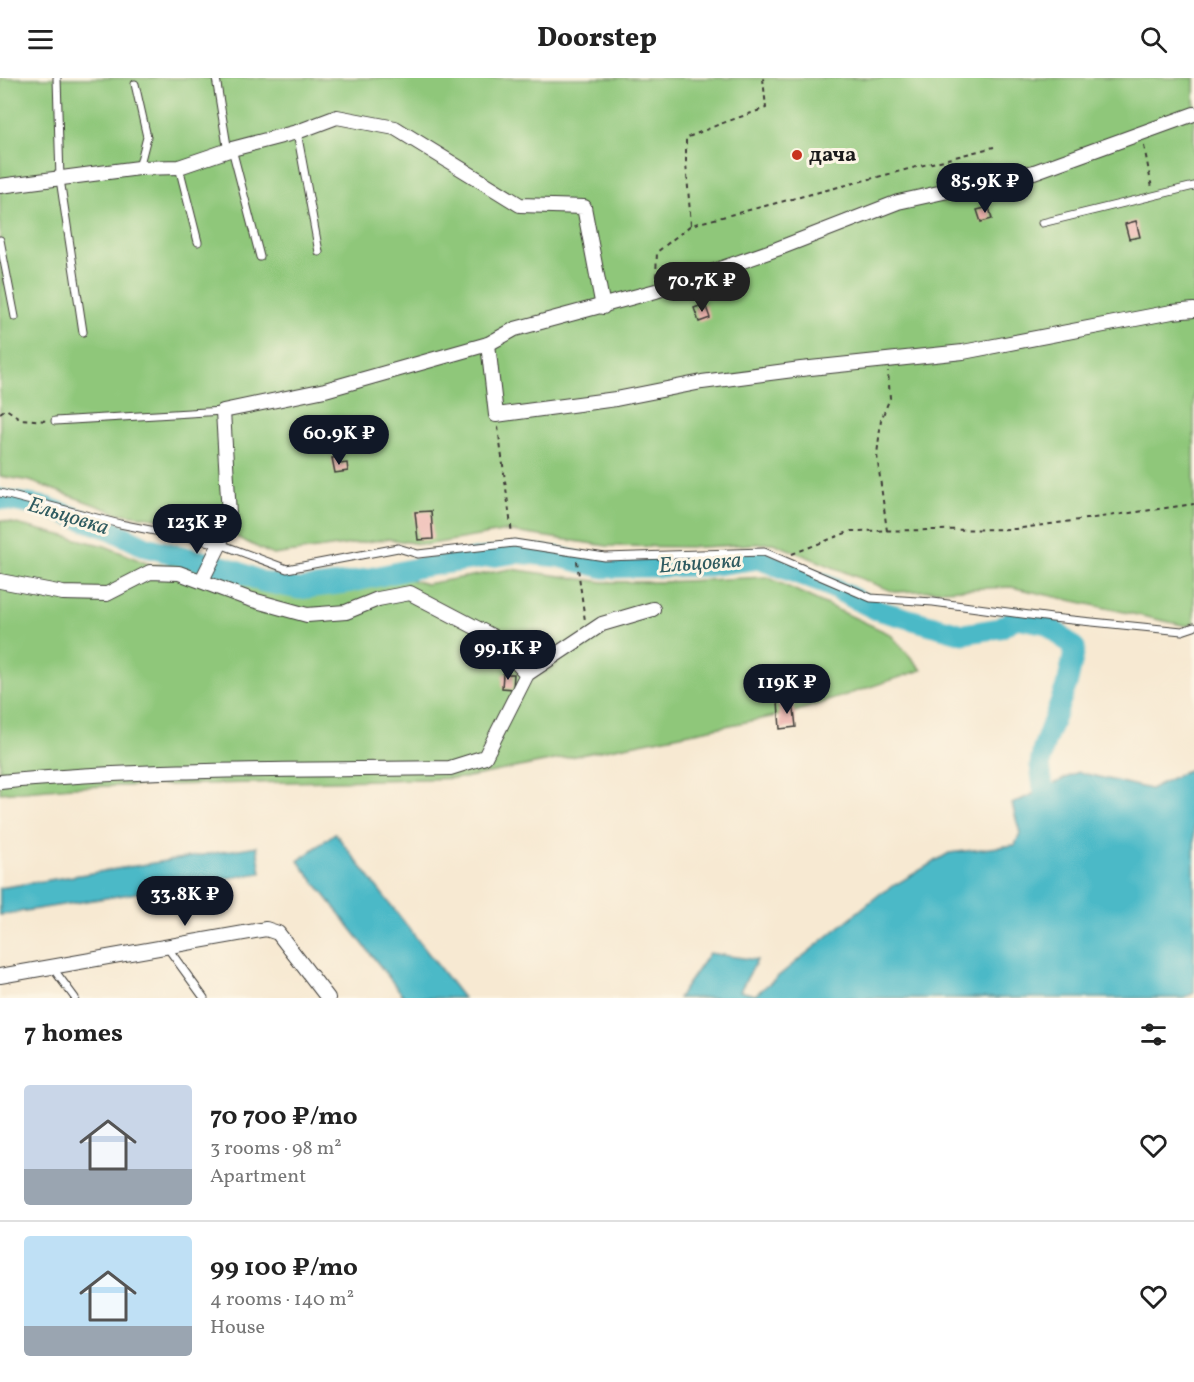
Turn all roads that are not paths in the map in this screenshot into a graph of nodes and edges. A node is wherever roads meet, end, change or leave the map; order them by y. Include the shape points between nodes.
1 (57, 78) edge
2 (216, 78) edge
3 (135, 84) dead end
4 (1194, 114) edge
5 (297, 132) junction
6 (230, 151) junction
7 (179, 166) junction
8 (139, 168) junction
9 (60, 179) junction
10 (0, 186) edge
11 (1194, 186) edge
12 (1042, 223) dead end
13 (0, 240) edge
14 (198, 242) dead end
15 (319, 252) dead end
16 (260, 257) dead end
17 (603, 307) junction
18 (1194, 310) edge
19 (15, 317) dead end
20 (83, 332) dead end
21 (488, 344) junction
22 (223, 411) junction
23 (55, 421) road end
24 (0, 493) edge
25 (220, 544) junction
26 (202, 580) junction
27 (0, 581) edge
28 (653, 609) dead end
29 (1194, 627) edge
30 (527, 674) junction
31 (0, 782) edge
32 (167, 946) junction
33 (52, 967) junction
34 (0, 976) edge
35 (75, 998) edge
36 (204, 998) edge
37 (328, 998) edge

1 - 9 lane
2 - 6 lane
3 - 8 lane via 147,137
4 - 17 street via 1034,172 898,202 777,249
5 - 6 street
5 - 15 lane
5 - 17 street via 337,117 395,128 520,205 584,207
6 - 7 street
6 - 16 lane
7 - 8 street
7 - 14 lane
8 - 9 street
9 - 10 street
9 - 20 lane
11 - 12 lane
13 - 19 lane
17 - 21 street via 515,329
18 - 21 street via 963,352 702,382 616,399 496,415
21 - 22 street via 325,390
22 - 23 lane
22 - 25 street via 229,514
24 - 25 lane via 120,524
25 - 26 street
25 - 29 lane via 287,569 398,548 418,554 514,543 605,557 764,552 871,598 1182,631
26 - 27 street via 179,573 150,572 107,594 63,592
26 - 30 street via 249,599 307,615 346,612 378,598 410,593 492,636
28 - 30 street via 602,624
30 - 31 street via 485,757 450,768 208,771
32 - 33 street
32 - 36 lane
32 - 37 street via 266,929 278,933
33 - 34 street
33 - 35 lane

